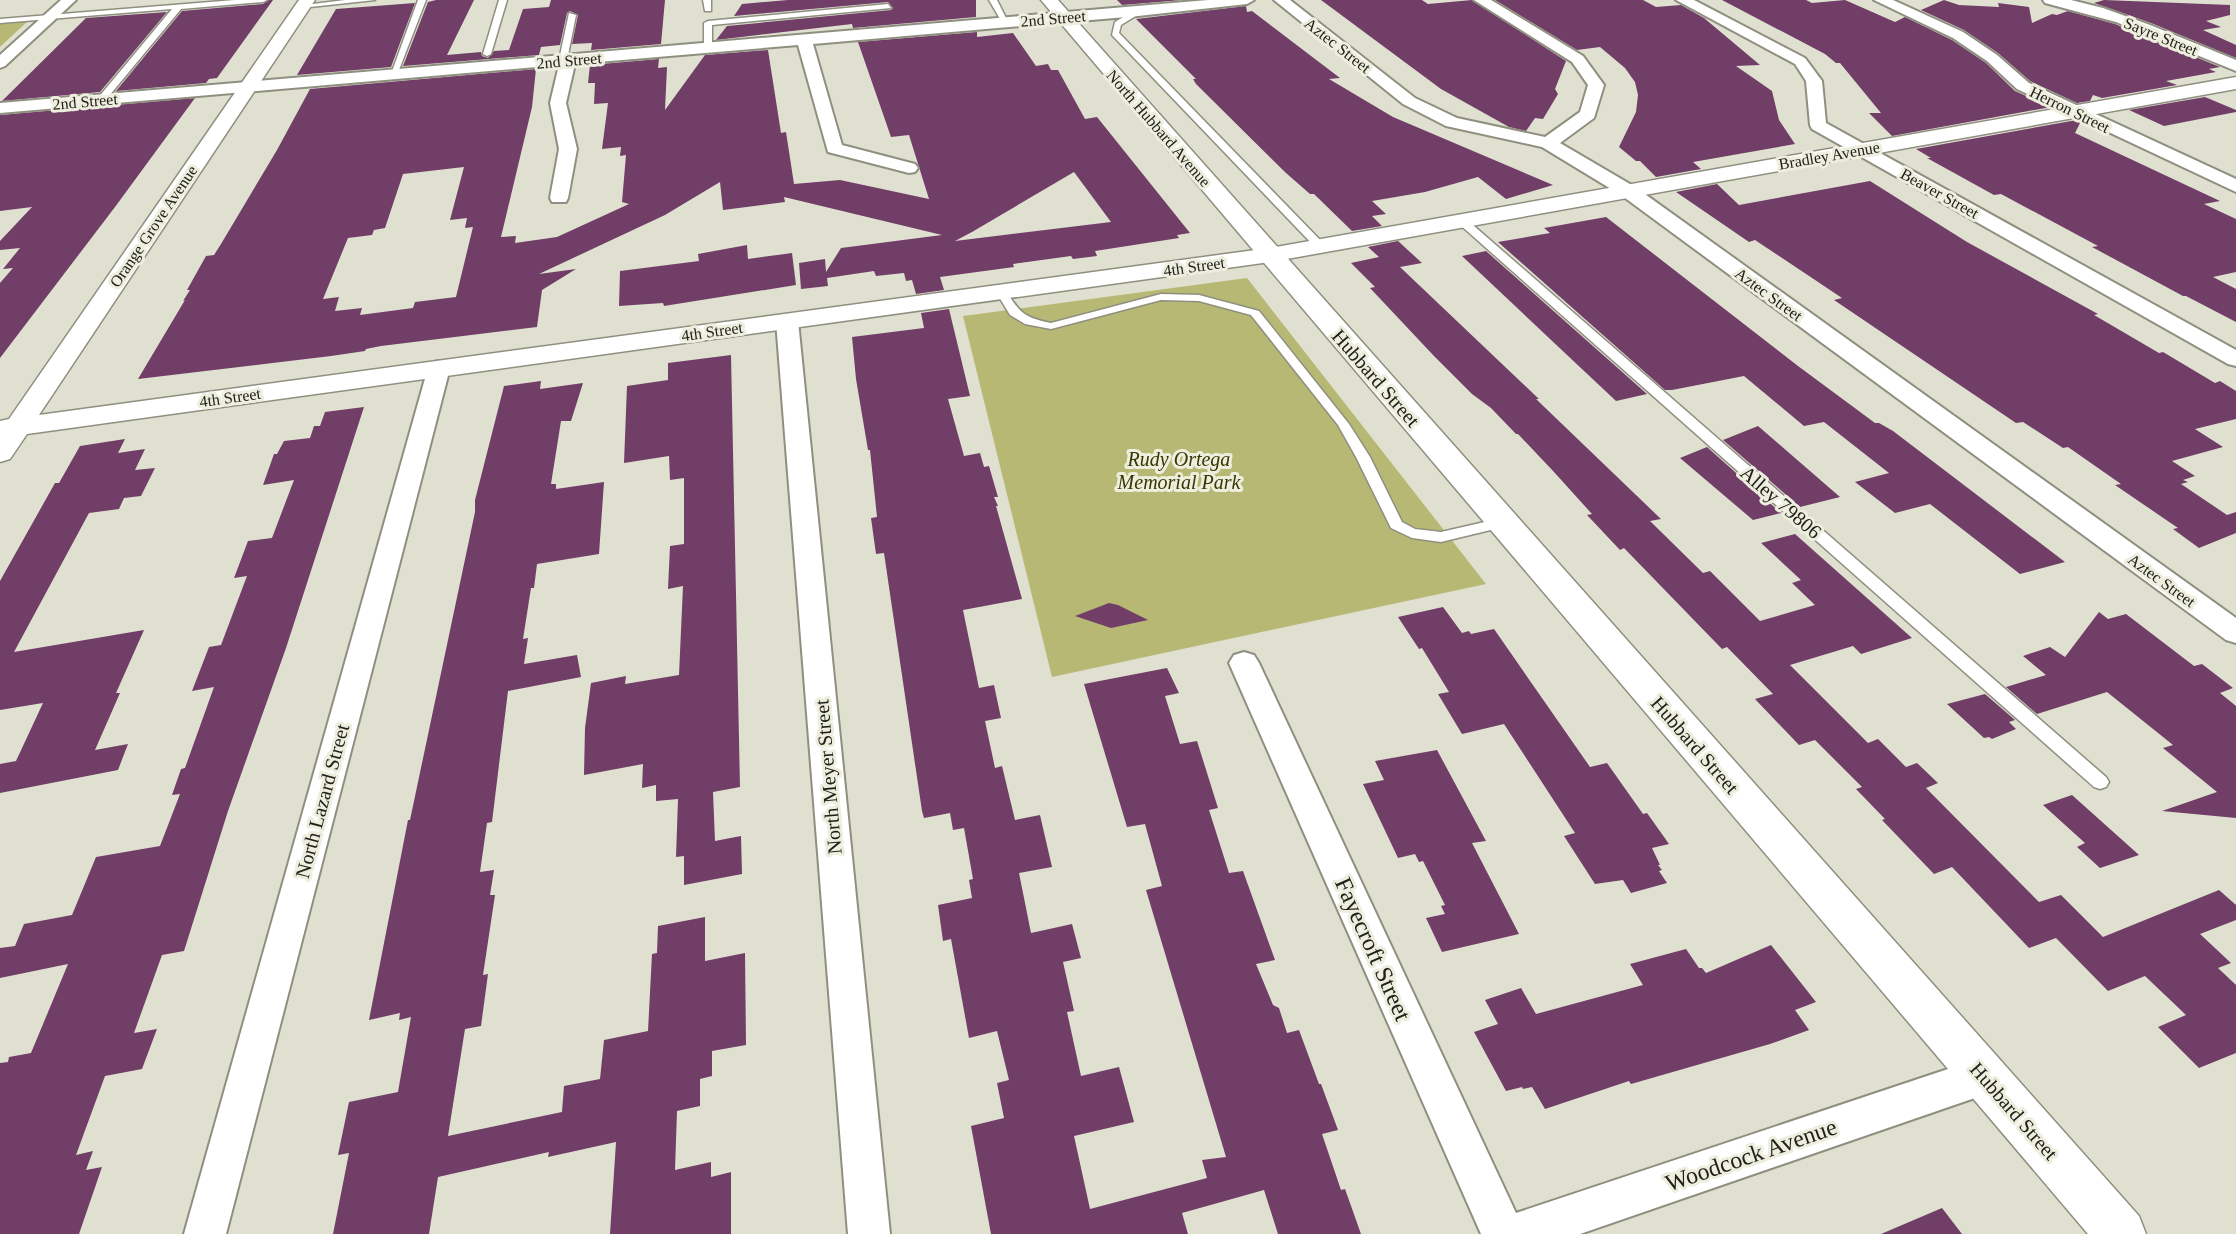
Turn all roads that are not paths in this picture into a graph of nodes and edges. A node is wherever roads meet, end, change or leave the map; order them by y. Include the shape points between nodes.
1 (69, 0) edge
2 (263, 0) edge
3 (371, 0) edge
4 (422, 0) edge
5 (503, 0) edge
6 (707, 0) edge
7 (993, 0) edge
8 (1247, 0) edge
9 (1281, 0) edge
10 (1481, 0) edge
11 (1683, 0) edge
12 (1881, 0) edge
13 (2050, 0) edge
14 (304, 3) edge
15 (179, 6) junction
16 (888, 6) dead end
17 (1056, 8) edge
18 (708, 9) dead end
19 (1138, 12) junction
20 (572, 15) dead end
21 (51, 17) junction
22 (0, 21) edge
23 (1006, 22) junction
24 (804, 40) junction
25 (708, 48) junction
26 (487, 54) dead end
27 (3, 57) edge
28 (566, 60) junction
29 (2236, 66) edge
30 (393, 75) junction
31 (2236, 84) edge
32 (246, 87) junction
33 (101, 100) junction
34 (0, 108) edge
35 (2072, 111) junction
36 (1548, 143) junction
37 (1863, 149) junction
38 (909, 168) dead end
39 (2236, 186) edge
40 (1628, 191) junction
41 (559, 198) dead end
42 (1462, 221) junction
43 (1423, 229) joint
44 (1320, 246) junction
45 (1270, 255) junction
46 (1001, 292) junction
47 (787, 321) junction
48 (2236, 359) edge
49 (439, 368) junction
50 (9, 428) edge
51 (0, 453) edge
52 (1502, 523) junction
53 (2236, 633) edge
54 (1244, 663) dead end
55 (2100, 782) dead end
56 (1984, 1076) junction
57 (205, 1234) edge
58 (869, 1234) edge
59 (1503, 1234) edge
60 (1518, 1234) edge
61 (2121, 1234) edge

1 - 21 street
2 - 15 lane
3 - 14 lane
4 - 30 lane
5 - 26 lane
6 - 18 lane
7 - 23 lane
8 - 19 street, 2nd Street
9 - 36 street, Aztec Street via 1409,101 1452,122
10 - 36 street via 1578,59 1596,85 1588,114
11 - 37 street, Beaver Street via 1800,61 1814,81 1818,125
12 - 35 street, Herron Street via 1958,35 2023,86
13 - 29 street, Sayre Street via 2117,18
14 - 32 street, Orange Grove Avenue
15 - 21 lane
15 - 33 lane
16 - 25 lane via 708,23
17 - 19 street, 2nd Street
17 - 23 street, 2nd Street
17 - 45 street, North Hubbard Avenue
19 - 44 lane via 1118,24 1116,33
20 - 28 lane
21 - 22 lane
21 - 27 street
23 - 24 street, 2nd Street
24 - 25 street, 2nd Street
24 - 38 street via 834,148
25 - 28 street, 2nd Street
28 - 30 street, 2nd Street
28 - 41 street via 558,103 568,149
30 - 32 street, 2nd Street
31 - 35 street, Bradley Avenue
32 - 33 street, 2nd Street
32 - 50 street, Orange Grove Avenue
33 - 34 street, 2nd Street
35 - 37 street, Bradley Avenue
35 - 39 street, Herron Street
36 - 40 street, Aztec Street
37 - 40 street, Bradley Avenue
37 - 48 street, Beaver Street
40 - 42 street, Bradley Avenue
40 - 53 street, Aztec Street
42 - 43 street, Bradley Avenue
42 - 55 lane, Alley 79806
43 - 44 street, 4th Street
44 - 45 street, 4th Street
45 - 46 street, 4th Street
45 - 52 street, Hubbard Street
46 - 47 street, 4th Street
46 - 52 lane via 1014,313 1029,322 1051,326 1161,297 1208,300 1256,313 1343,424 1396,525 1412,534 1442,537
47 - 49 street, 4th Street
47 - 58 street, North Meyer Street
49 - 50 street, 4th Street
49 - 57 street, North Lazard Street
50 - 51 street, Orange Grove Avenue
52 - 56 street, Hubbard Street
54 - 59 street, Fayecroft Street
56 - 60 street, Woodcock Avenue
56 - 61 street, Hubbard Street

